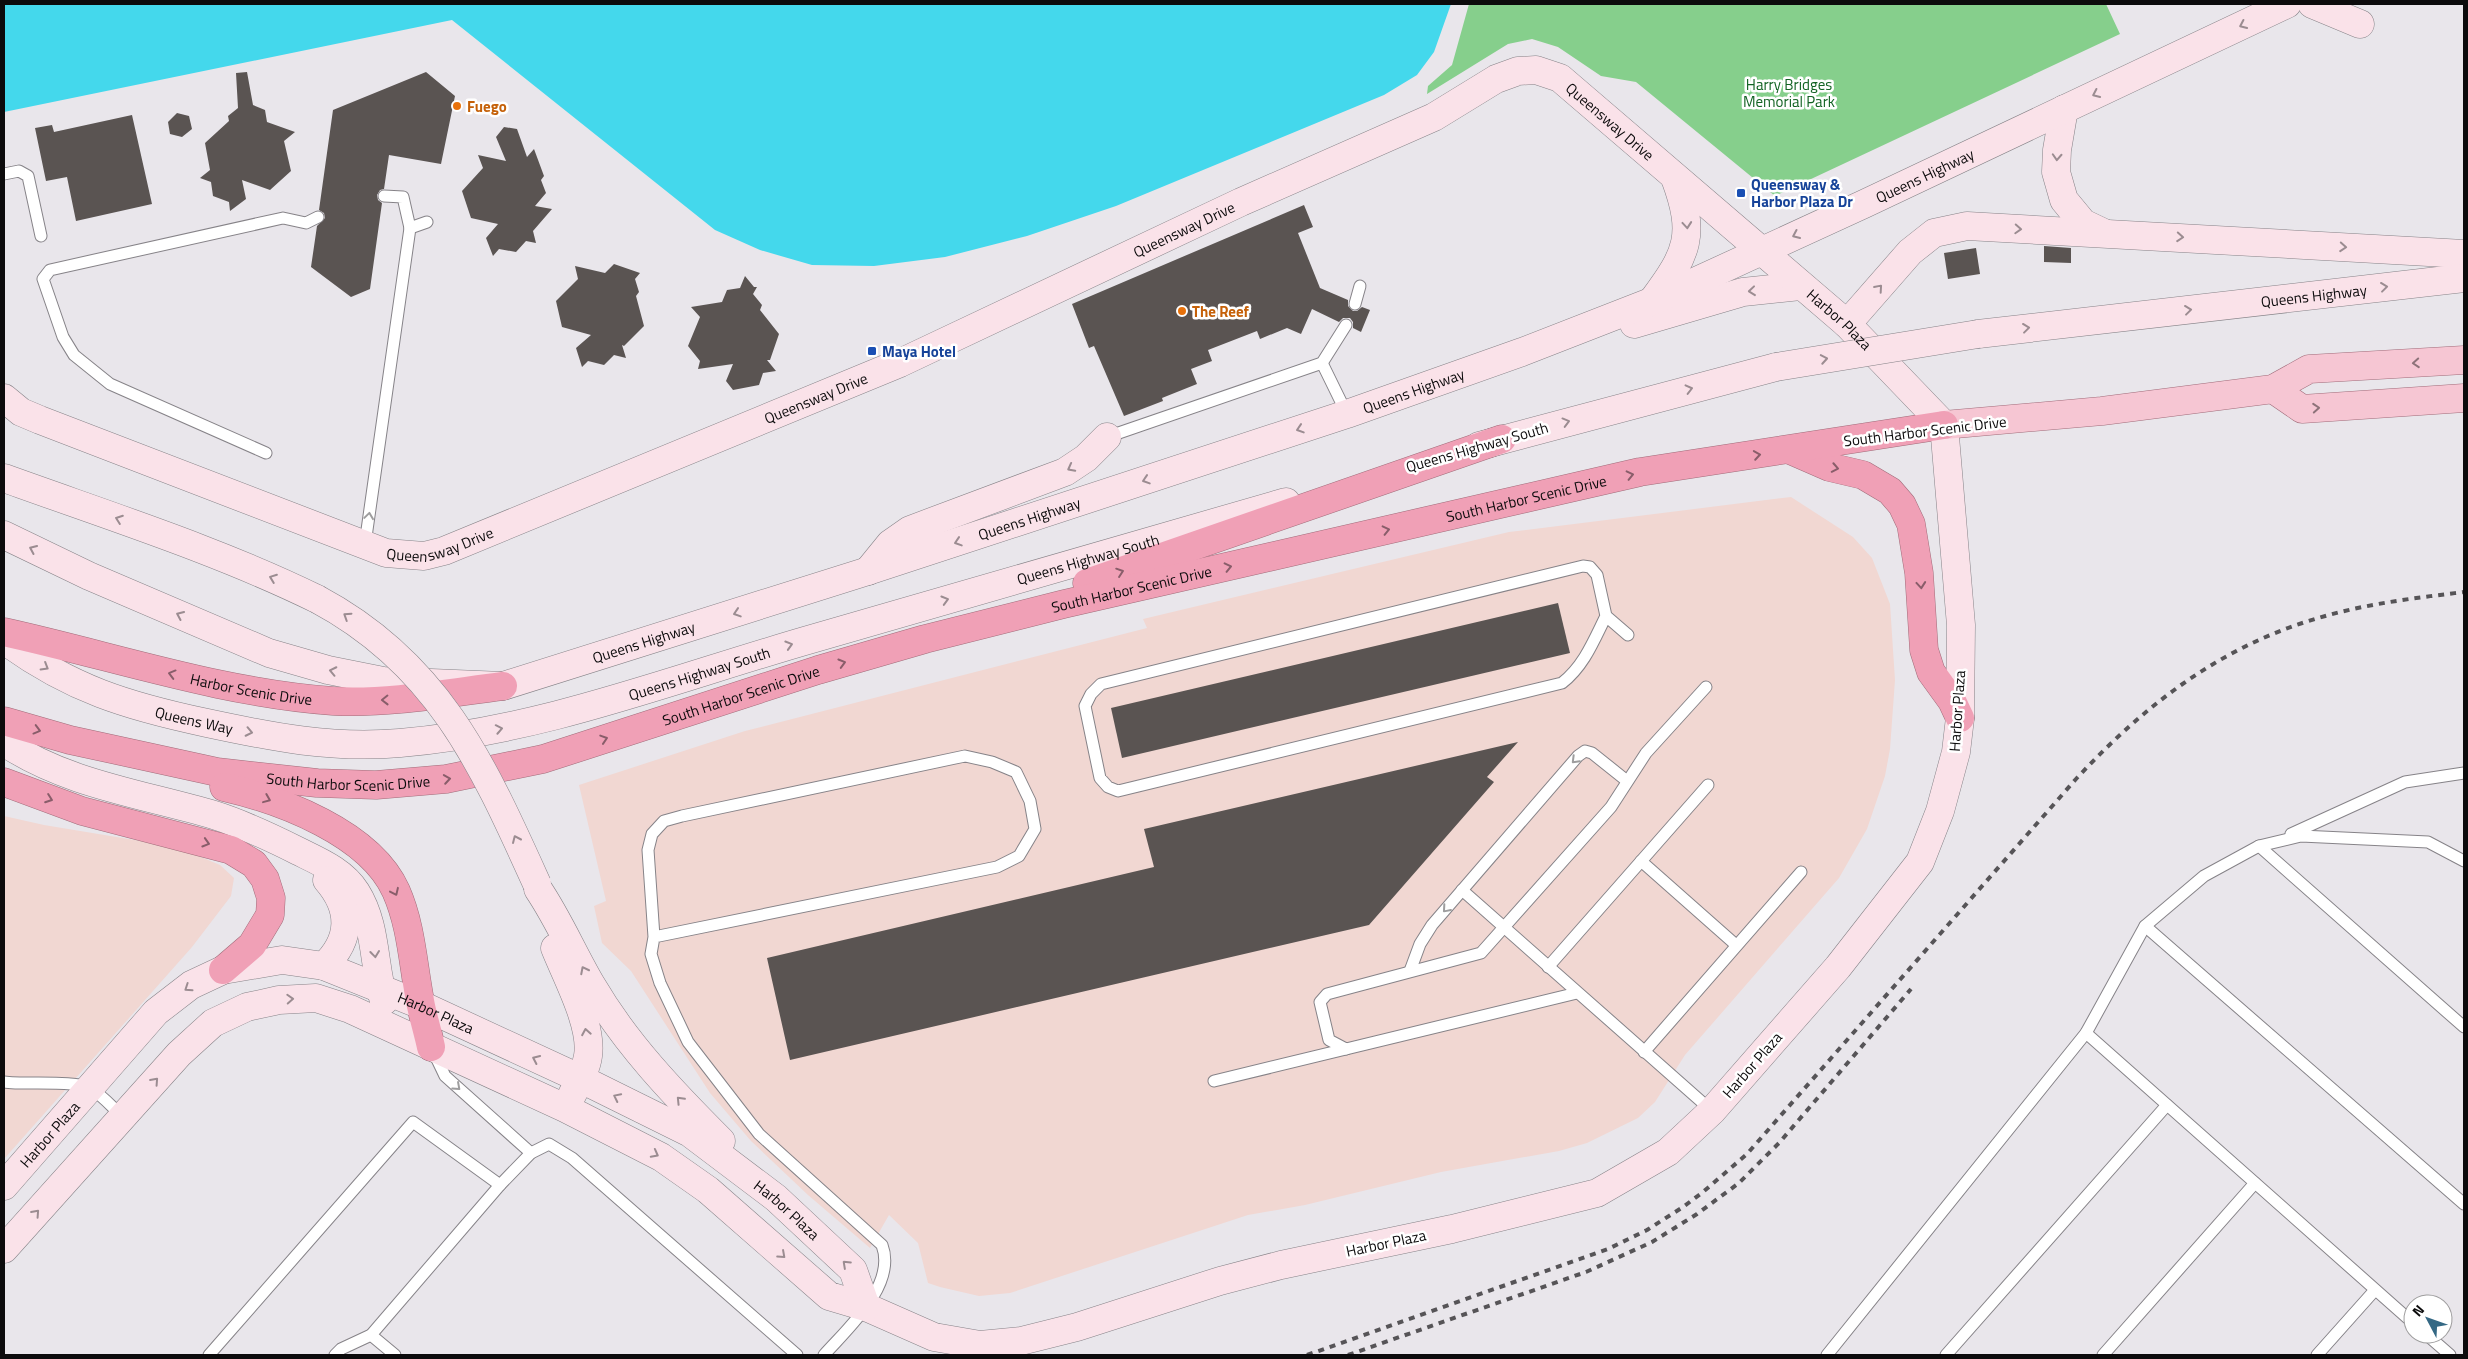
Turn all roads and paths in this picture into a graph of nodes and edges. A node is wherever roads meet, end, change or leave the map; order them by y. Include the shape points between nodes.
1 (2288, 4) edge
2 (2312, 4) edge
3 (2360, 24) dead end
4 (2064, 109) junction
5 (4, 174) edge
6 (1675, 178) junction
7 (384, 196) dead end
8 (318, 217) dead end
9 (427, 222) dead end
10 (410, 228) junction
11 (2105, 233) junction
12 (41, 236) dead end
13 (1760, 251) junction
14 (2464, 254) edge
15 (2464, 278) edge
16 (1360, 286) dead end
17 (1800, 286) junction
18 (1653, 301) junction
19 (1355, 304) dead end
20 (1847, 324) junction
21 (1346, 325) dead end
22 (2464, 360) edge
23 (1322, 363) junction
24 (1776, 367) joint
25 (1429, 385) junction
26 (2274, 389) junction
27 (4, 398) edge
28 (2464, 398) edge
29 (1346, 414) junction
30 (1944, 425) junction
31 (1108, 437) joint
32 (1502, 439) junction
33 (1790, 450) junction
34 (266, 453) dead end
35 (4, 478) edge
36 (4, 535) edge
37 (365, 544) junction
38 (868, 571) junction
39 (1606, 616) junction
40 (4, 632) edge
41 (1628, 635) dead end
42 (925, 639) junction
43 (4, 640) edge
44 (503, 686) junction
45 (1706, 687) dead end
46 (1960, 718) junction
47 (4, 721) edge
48 (70, 740) junction
49 (4, 742) edge
50 (398, 743) joint
51 (2464, 773) edge
52 (4, 782) edge
53 (1627, 782) junction
54 (1708, 785) dead end
55 (284, 844) junction
56 (2264, 845) junction
57 (1641, 861) junction
58 (2464, 861) edge
59 (1801, 872) dead end
60 (537, 886) junction
61 (1462, 890) junction
62 (1503, 926) junction
63 (2145, 926) junction
64 (654, 937) junction
65 (1736, 945) junction
66 (324, 966) junction
67 (1548, 967) junction
68 (224, 970) junction
69 (1410, 972) junction
70 (380, 987) junction
71 (1577, 993) junction
72 (421, 1005) junction
73 (2464, 1027) edge
74 (391, 1028) junction
75 (2086, 1033) junction
76 (431, 1047) junction
77 (1346, 1049) junction
78 (1644, 1052) junction
79 (580, 1079) junction
80 (1214, 1081) dead end
81 (4, 1082) edge
82 (90, 1088) junction
83 (2167, 1105) junction
84 (565, 1108) junction
85 (1712, 1111) junction
86 (123, 1117) junction
87 (530, 1153) junction
88 (2255, 1183) junction
89 (500, 1185) junction
90 (4, 1186) edge
91 (776, 1198) junction
92 (2464, 1204) edge
93 (4, 1249) edge
94 (2375, 1290) junction
95 (866, 1307) junction
96 (2403, 1314) edge
97 (371, 1335) junction
98 (2437, 1344) edge
99 (208, 1355) edge
100 (335, 1355) edge
101 (394, 1355) edge
102 (797, 1355) edge
103 (824, 1355) edge
104 (1827, 1355) edge
105 (1946, 1355) edge
106 (2103, 1355) edge
107 (2317, 1355) edge
108 (2450, 1355) edge

1 -> 4 main road, Queens Highway
2 - 3 main road
4 -> 11 main road via 2056,172 2064,200 2082,223
4 -> 13 main road, Queens Highway
5 - 12 lane via 19,171 28,176
6 - 13 main road, Queensway Drive
6 -> 18 main road via 1683,200 1688,236 1670,277
6 - 37 main road, Queensway Drive via 1560,78 1536,70 1518,71 1496,79 1434,117 1241,202 900,362 444,551 424,556 386,553
7 - 10 lane via 403,197
8 - 34 lane via 306,223 283,218 50,270 43,279 63,336 74,354 110,384
9 - 10 lane
37 -> 10 lane
11 -> 14 main road
20 -> 11 main road via 1910,252 1934,233 1967,226
13 - 17 main road, Harbor Plaza
13 - 18 main road, Queens Highway
24 -> 15 main road, Queens Highway, bridge via 1978,334
16 - 19 lane
17 - 20 main road, Harbor Plaza
17 -> 25 main road via 1743,292
18 - 25 main road, Queens Highway
20 - 30 main road, Harbor Plaza
21 - 23 lane
22 -> 26 main road, South Harbor Scenic Drive via 2309,369
23 - 29 lane
23 - 31 lane
32 -> 24 main road, Queens Highway South
25 - 29 main road, Queens Highway
26 -> 28 main road via 2302,409
26 - 30 main road, South Harbor Scenic Drive via 2102,411
27 - 37 main road, Queensway Drive via 21,412 40,420
29 -> 38 main road, Queens Highway
30 - 33 highway, South Harbor Scenic Drive
30 - 46 main road, Harbor Plaza via 1961,625
31 -> 38 main road via 1065,472 910,530 890,544
42 -> 32 highway
50 -> 32 main road, Queens Highway South via 493,730 556,717 790,645
42 -> 33 highway, South Harbor Scenic Drive via 1640,472
33 -> 46 highway via 1821,464 1864,475 1890,491 1902,505 1911,524 1919,573 1924,650 1931,672
60 -> 35 main road, bridge via 487,777 448,712 396,655 346,614 282,582
44 -> 36 main road, Queens Highway via 383,681 269,653 89,576
38 -> 44 main road, Queens Highway
39 - 39 lane via 1597,574 1590,567 1583,566 1101,684 1085,706 1100,778 1108,787 1118,791 1562,683 1582,662
39 - 41 lane
44 -> 40 highway, Harbor Scenic Drive via 397,700 334,701 182,676
48 -> 42 highway, South Harbor Scenic Drive via 217,772 317,783 376,785 446,779 543,759
43 -> 50 main road, Queens Way via 78,686 128,705 291,741
45 - 53 lane via 1646,753
46 - 85 main road, Harbor Plaza via 1949,782 1920,862 1838,967
47 -> 48 highway, South Harbor Scenic Drive
48 -> 72 highway via 158,772 254,794 323,823 353,842 370,856 395,889 404,914
49 - 55 main road via 52,769 215,816
51 - 56 lane via 2405,782
52 -> 68 highway via 82,810 231,850 254,864 265,879 271,898 270,915 252,945
53 -> 61 lane via 1592,753 1578,756
53 - 62 lane via 1611,807
54 - 57 lane
55 - 66 main road via 323,876 338,893 344,908 344,935 340,948
55 -> 70 main road via 323,863 344,878 356,892 372,932
56 - 58 lane via 2301,836 2428,842
56 - 63 lane via 2204,876
56 - 73 lane
57 - 65 lane
57 - 67 lane
59 - 65 lane
79 -> 60 main road via 588,1055 584,1023 547,929
91 -> 60 main road via 673,1093 634,1048 591,986 558,918
61 - 62 lane
61 -> 69 lane via 1432,925 1420,944
62 - 67 lane
62 - 69 lane via 1481,953
63 - 75 lane
63 - 92 lane
64 - 64 lane via 997,867 1019,856 1035,830 1030,801 1016,772 965,756 664,821 652,834 648,850
64 - 95 lane via 651,954 660,983 688,1042 759,1134 882,1245 887,1258 882,1278
65 - 78 lane
66 - 68 main road, Harbor Plaza via 282,960
66 - 70 main road, Harbor Plaza
67 - 71 lane
68 -> 82 main road, Harbor Plaza via 191,985 156,1012
69 - 77 lane via 1327,994 1320,1002 1329,1040
70 - 72 main road, Harbor Plaza
70 - 74 main road
71 - 77 lane
71 - 78 lane
72 - 76 highway
79 -> 72 main road, Harbor Plaza
74 - 76 main road, Harbor Plaza
86 -> 74 main road, Harbor Plaza via 179,1054 213,1023 247,1007 279,1000 316,998
75 - 83 lane
75 - 104 lane
76 - 84 main road, Harbor Plaza
76 -> 87 lane via 445,1076
77 - 80 lane
78 - 85 lane
79 - 84 main road
91 -> 79 main road, Harbor Plaza via 690,1133
81 - 82 lane
82 - 86 lane
82 - 90 main road, Harbor Plaza
83 - 88 lane
83 - 105 lane
84 -> 95 main road, Harbor Plaza via 661,1157 708,1190 829,1296
85 - 95 main road, Harbor Plaza via 1668,1152 1597,1193 1452,1229 1281,1265 1077,1327 1021,1340 980,1345 934,1337
93 -> 86 main road, Harbor Plaza
87 - 89 lane
87 - 102 lane via 549,1144 572,1158
88 - 94 lane
88 - 106 lane
89 - 97 lane
89 - 99 lane via 414,1122
95 -> 91 main road, Harbor Plaza via 853,1270
94 - 96 lane
94 - 107 lane
95 - 103 lane
97 - 100 lane via 341,1348
97 - 101 lane
98 - 108 lane

